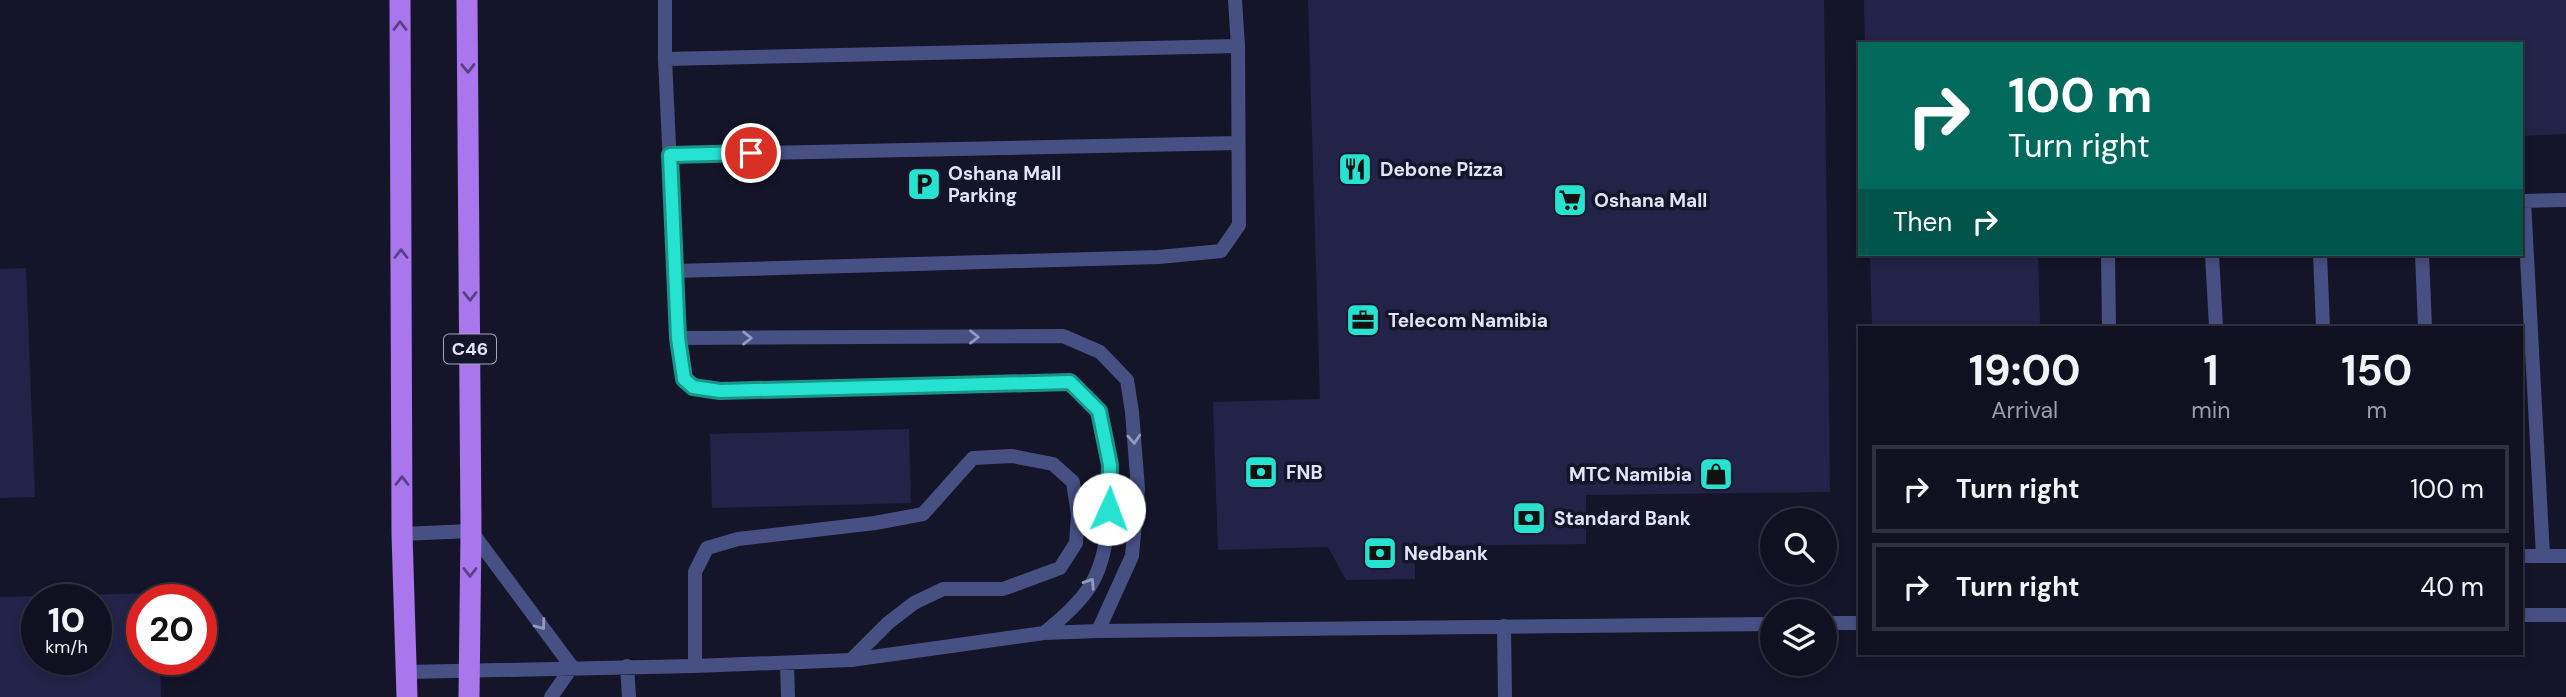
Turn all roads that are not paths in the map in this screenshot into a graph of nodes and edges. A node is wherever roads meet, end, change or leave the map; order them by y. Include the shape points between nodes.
1 (400, 0) edge
2 (467, 0) edge
3 (665, 0) edge
4 (1235, 0) edge
5 (1238, 46) junction
6 (665, 59) junction
7 (1238, 142) junction
8 (670, 155) junction
9 (2566, 200) edge
10 (2523, 201) edge
11 (2108, 256) edge
12 (2212, 256) edge
13 (2320, 256) edge
14 (2422, 256) edge
15 (676, 271) junction
16 (2109, 326) edge
17 (2216, 326) edge
18 (2323, 326) edge
19 (2425, 326) edge
20 (678, 338) junction
21 (471, 531) junction
22 (402, 534) junction
23 (2523, 556) edge
24 (2543, 556) junction
25 (2566, 556) edge
26 (2523, 615) edge
27 (2566, 615) edge
28 (1837, 623) edge
29 (1858, 623) edge
30 (1760, 624) edge
31 (1504, 626) junction
32 (1098, 631) junction
33 (1044, 633) junction
34 (851, 660) junction
35 (787, 663) junction
36 (627, 666) junction
37 (695, 666) junction
38 (572, 667) junction
39 (470, 671) junction
40 (407, 672) junction
41 (407, 697) edge
42 (469, 697) edge
43 (551, 697) edge
44 (629, 697) edge
45 (788, 697) edge
46 (1505, 697) edge

22 -> 1 main road
2 -> 21 main road, C46
3 - 6 lane
4 - 5 lane
5 - 6 lane
5 - 7 lane
6 - 8 lane
7 - 8 lane
7 - 15 lane via 1239,225 1221,251
8 - 15 lane
9 - 10 lane
10 - 24 lane
11 - 16 lane
12 - 17 lane
13 - 18 lane
14 - 19 lane
15 - 20 lane
20 -> 32 lane via 1063,336 1100,352 1127,380 1138,489 1132,556
33 -> 20 lane via 1091,584 1102,560 1109,509 1110,465 1099,411 1070,382 720,391 693,387 684,379
21 - 22 lane
21 -> 38 lane
21 -> 39 main road, C46
22 - 40 main road
23 - 24 lane
24 - 25 lane
26 - 27 lane
28 - 29 lane
30 - 31 lane
31 - 32 lane
31 - 46 lane
32 - 33 lane
33 - 34 lane
34 - 35 lane
34 - 37 lane via 888,623 943,589 1003,589 1060,568 1076,543 1073,482 1053,464 1012,456 973,458 923,514 738,539 707,548 695,572
35 - 37 lane
35 - 45 lane
36 - 37 lane
36 - 38 lane
36 - 44 lane
38 - 39 lane
38 - 43 lane
39 - 40 lane
39 - 42 main road, C46
40 - 41 main road

